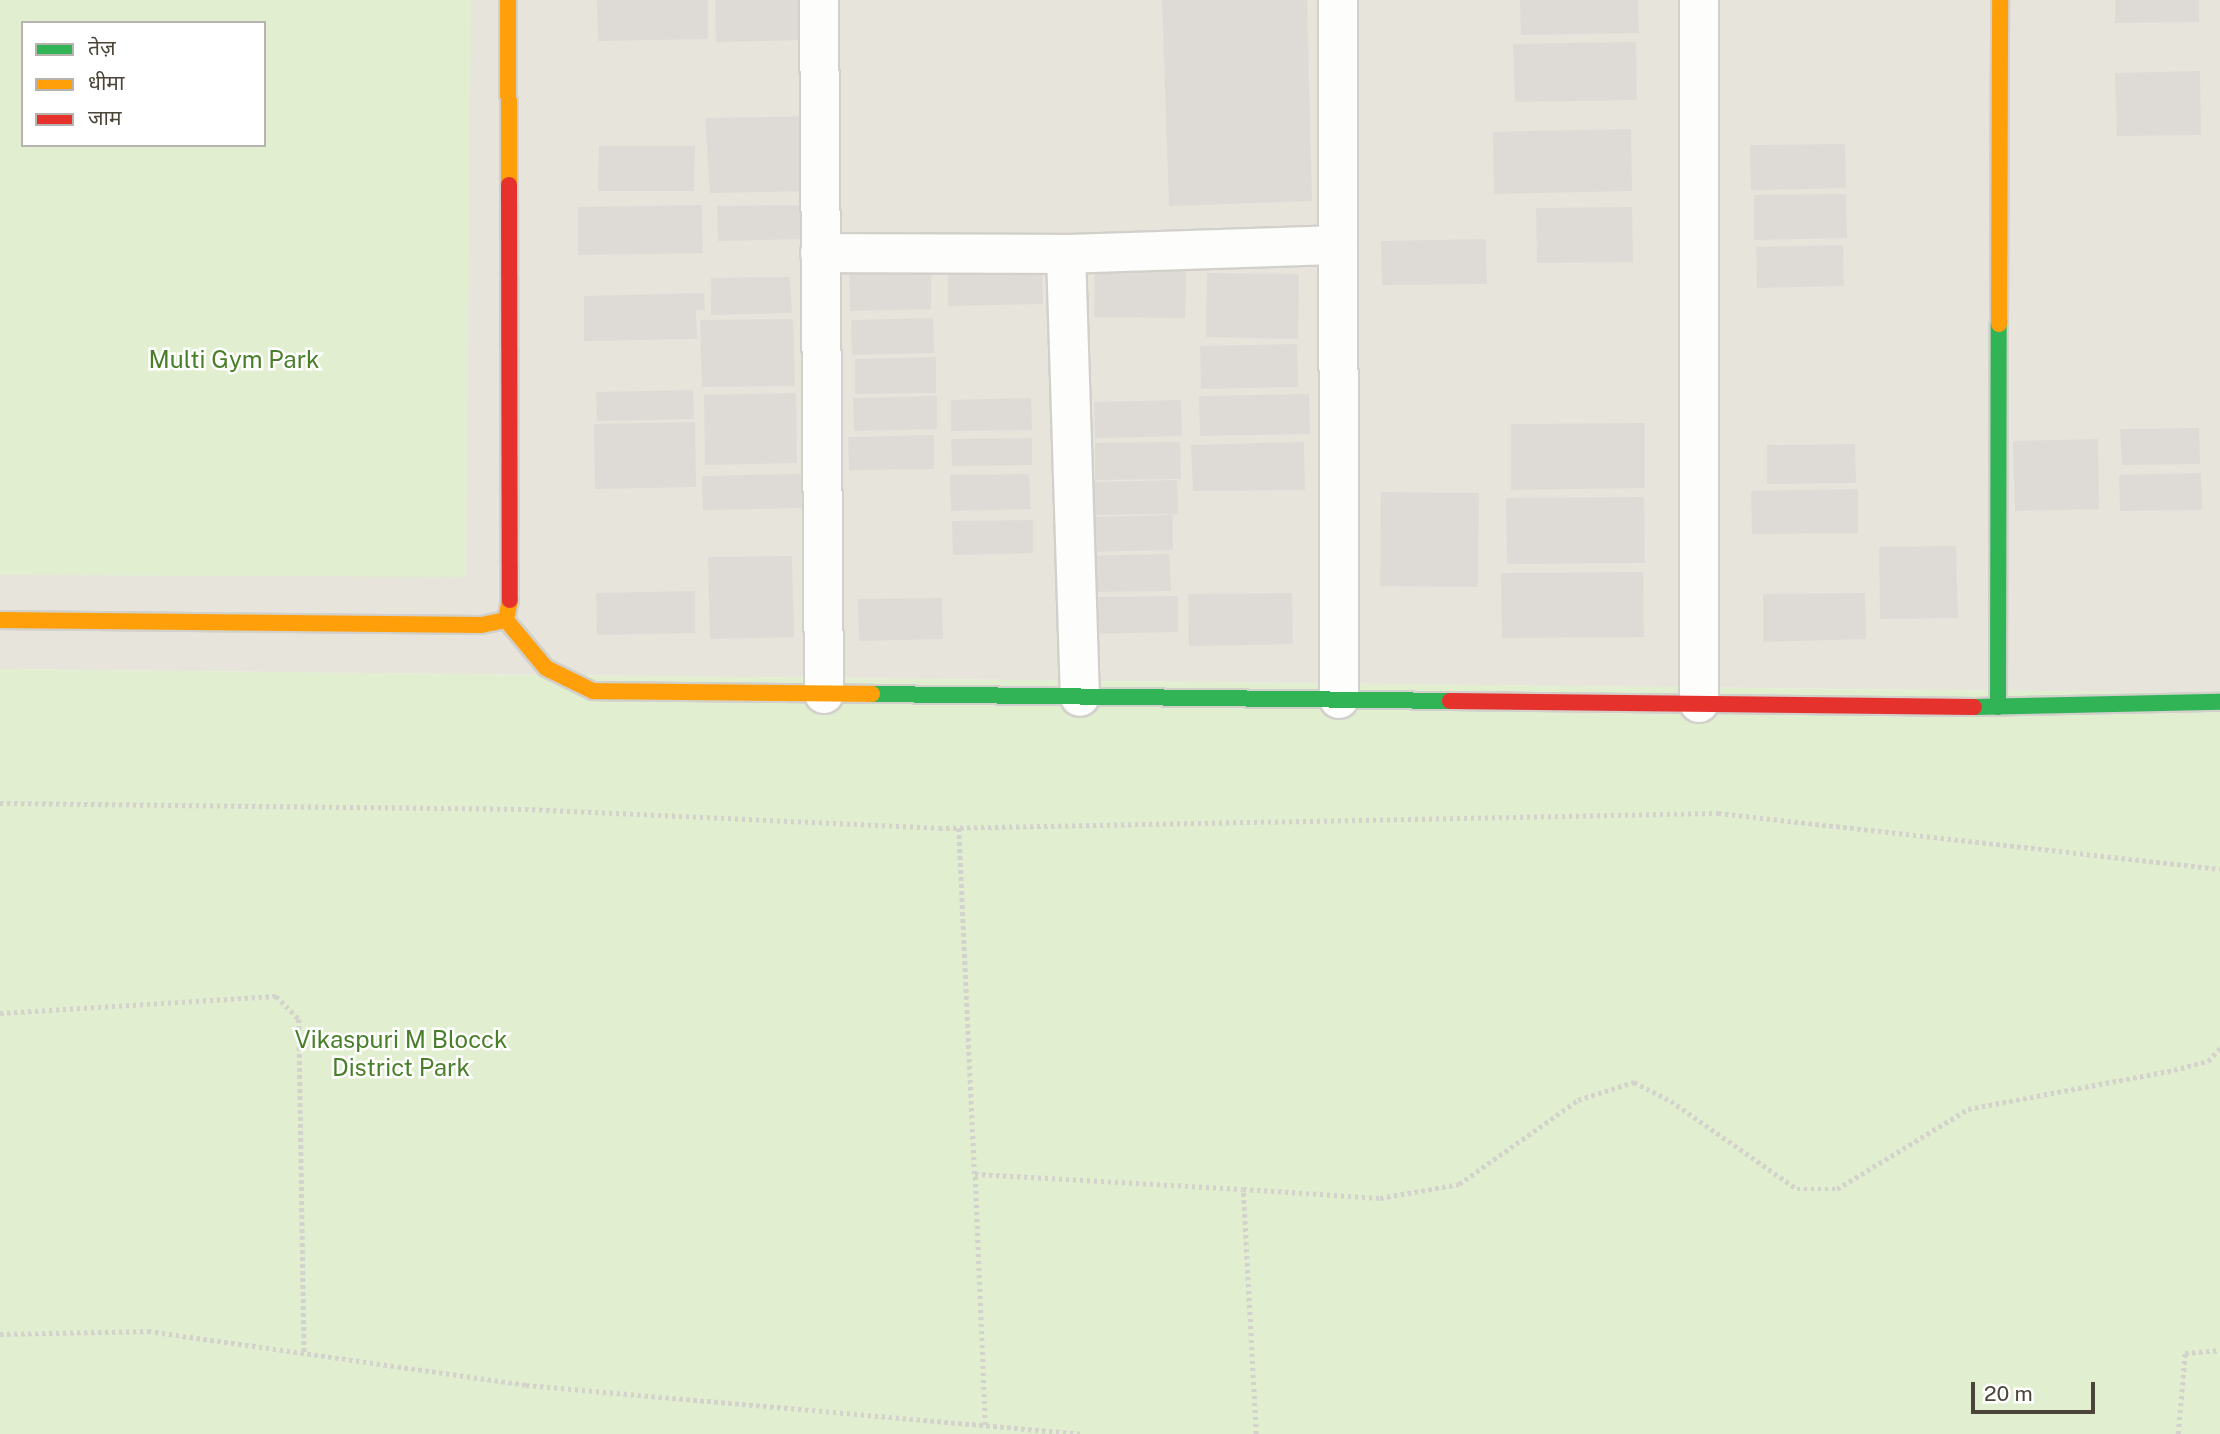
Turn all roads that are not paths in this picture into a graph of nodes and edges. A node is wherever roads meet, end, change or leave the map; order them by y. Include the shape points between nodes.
1 (508, 0) edge
2 (819, 0) edge
3 (1338, 0) edge
4 (1699, 0) edge
5 (2000, 0) edge
6 (1337, 245) junction
7 (820, 253) junction
8 (1066, 254) junction
9 (0, 620) edge
10 (506, 620) junction
11 (824, 694) junction
12 (1080, 697) junction
13 (1339, 699) junction
14 (2220, 702) edge
15 (1699, 703) junction
16 (1998, 707) junction

1 - 10 street via 512,593
2 - 7 street
3 - 6 street
4 - 15 street
5 - 16 street
6 - 8 street
6 - 13 street
7 - 8 street
7 - 11 street
8 - 12 street
9 - 10 street via 481,625
10 - 11 street via 546,668 593,691
11 - 12 street
12 - 13 street
13 - 15 street
14 - 16 street
15 - 16 street

